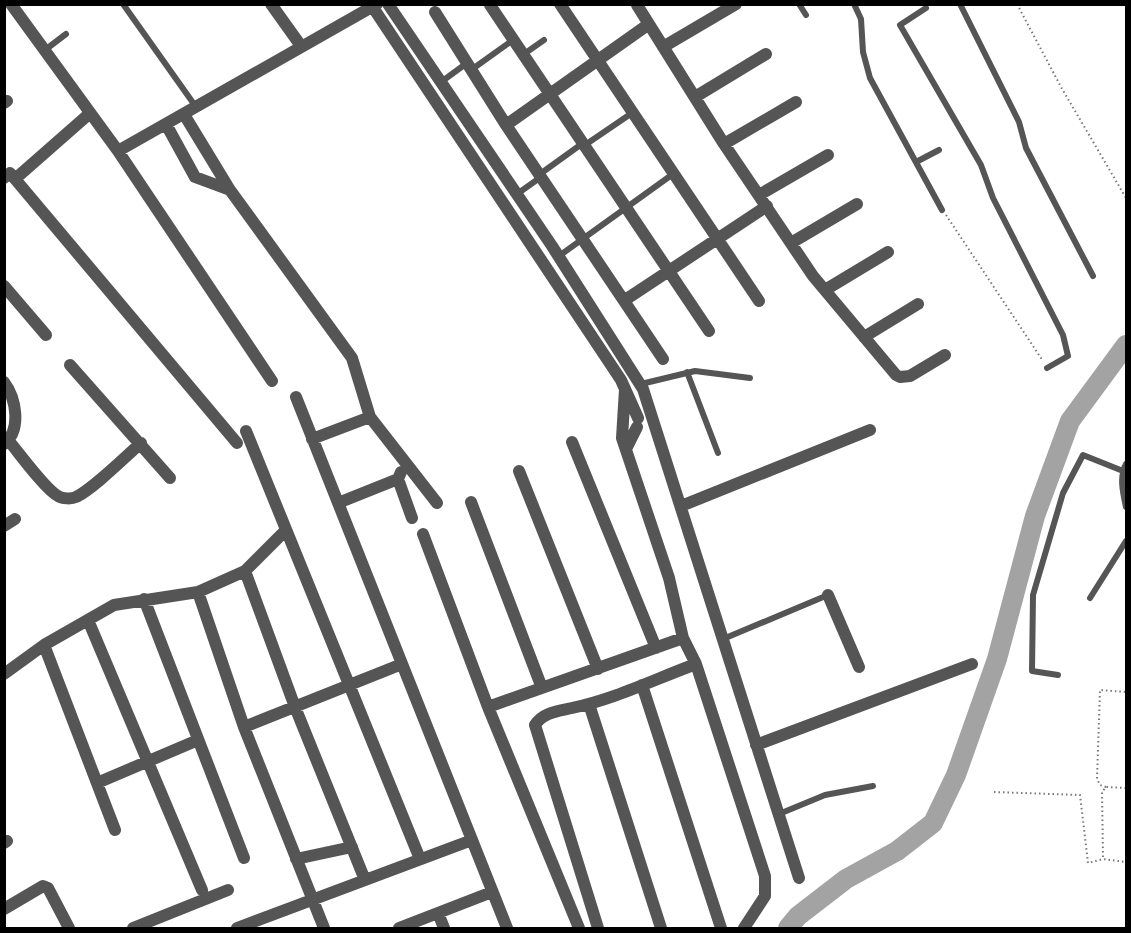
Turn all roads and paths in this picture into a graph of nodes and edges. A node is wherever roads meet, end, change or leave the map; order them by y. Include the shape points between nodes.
1 (10, 4) edge
2 (123, 4) edge
3 (271, 4) edge
4 (388, 4) edge
5 (560, 4) edge
6 (736, 4) edge
7 (799, 4) edge
8 (854, 4) edge
9 (960, 4) edge
10 (1017, 4) edge
11 (374, 5) edge
12 (490, 5) edge
13 (637, 5) edge
14 (927, 6) edge
15 (435, 12) dead end
16 (806, 15) dead end
17 (649, 24) junction
18 (66, 34) dead end
19 (513, 39) junction
20 (544, 40) dead end
21 (301, 46) junction
22 (663, 47) junction
23 (43, 51) junction
24 (524, 54) junction
25 (766, 54) dead end
26 (597, 59) junction
27 (470, 66) junction
28 (441, 82) junction
29 (550, 93) junction
30 (694, 97) junction
31 (796, 102) dead end
32 (197, 109) junction
33 (633, 112) junction
34 (89, 114) junction
35 (185, 116) junction
36 (506, 124) junction
37 (166, 126) junction
38 (584, 143) junction
39 (724, 144) junction
40 (939, 150) dead end
41 (118, 151) junction
42 (828, 155) dead end
43 (916, 162) junction
44 (674, 173) junction
45 (541, 175) junction
46 (10, 178) edge
47 (230, 190) junction
48 (517, 194) junction
49 (759, 195) junction
50 (1126, 198) edge
51 (857, 204) dead end
52 (767, 206) junction
53 (627, 207) junction
54 (942, 210) joint
55 (583, 237) junction
56 (718, 238) junction
57 (791, 243) junction
58 (888, 252) dead end
59 (559, 256) junction
60 (670, 269) junction
61 (1093, 276) dead end
62 (4, 286) edge
63 (825, 290) junction
64 (625, 300) junction
65 (759, 301) dead end
66 (918, 304) dead end
67 (709, 331) dead end
68 (46, 335) dead end
69 (864, 337) junction
70 (945, 355) dead end
71 (663, 359) dead end
72 (70, 365) dead end
73 (1047, 368) joint
74 (687, 372) junction
75 (750, 378) dead end
76 (272, 381) dead end
77 (4, 382) edge
78 (641, 384) junction
79 (625, 389) junction
80 (296, 397) dead end
81 (370, 417) junction
82 (870, 430) dead end
83 (246, 431) dead end
84 (312, 439) junction
85 (7, 442) edge
86 (572, 442) dead end
87 (141, 443) junction
88 (237, 443) dead end
89 (626, 449) junction
90 (718, 453) dead end
91 (406, 463) junction
92 (1126, 464) edge
93 (519, 471) dead end
94 (1123, 471) junction
95 (170, 478) dead end
96 (398, 479) junction
97 (471, 502) dead end
98 (338, 503) junction
99 (437, 503) dead end
100 (681, 506) junction
101 (1126, 507) edge
102 (412, 518) dead end
103 (286, 530) junction
104 (423, 534) dead end
105 (1126, 542) edge
106 (245, 571) junction
107 (198, 592) junction
108 (828, 596) joint
109 (1090, 598) dead end
110 (144, 599) junction
111 (88, 620) junction
112 (683, 639) junction
113 (723, 639) junction
114 (44, 645) junction
115 (656, 648) junction
116 (402, 664) junction
117 (696, 664) junction
118 (972, 664) dead end
119 (859, 666) dead end
120 (598, 669) junction
121 (4, 674) edge
122 (1058, 675) dead end
123 (350, 685) junction
124 (642, 685) junction
125 (542, 688) junction
126 (1126, 692) edge
127 (589, 704) junction
128 (295, 707) junction
129 (488, 707) junction
130 (244, 727) junction
131 (198, 740) junction
132 (756, 745) junction
133 (148, 761) junction
134 (97, 783) junction
135 (873, 786) dead end
136 (1106, 787) junction
137 (1126, 788) edge
138 (994, 792) dead end
139 (778, 814) junction
140 (115, 830) dead end
141 (471, 840) junction
142 (352, 847) junction
143 (244, 858) dead end
144 (296, 859) junction
145 (420, 859) junction
146 (1103, 859) junction
147 (1126, 862) edge
148 (799, 878) dead end
149 (365, 880) junction
150 (202, 890) dead end
151 (228, 890) dead end
152 (492, 892) junction
153 (312, 900) junction
154 (4, 909) edge
155 (438, 913) junction
156 (264, 924) edge
157 (69, 928) edge
158 (133, 928) edge
159 (237, 928) edge
160 (324, 928) edge
161 (399, 928) edge
162 (444, 928) edge
163 (507, 928) edge
164 (579, 928) edge
165 (598, 928) edge
166 (661, 928) edge
167 (721, 928) edge
168 (744, 928) edge

1 - 23 street
2 - 32 lane
3 - 21 street
4 - 28 street
5 - 26 street
6 - 22 street
7 - 16 lane
8 - 43 lane via 861,19 870,78
9 - 61 lane via 1019,122 1026,148
10 - 50 path via 1060,87
11 - 21 street
11 - 79 street
12 - 19 street
13 - 17 street
14 - 73 lane via 900,24 981,165 993,198 1063,335 1068,356
15 - 27 street
17 - 22 street
17 - 26 street
18 - 23 lane
19 - 24 street
19 - 27 lane
20 - 24 lane
21 - 32 street
22 - 30 street
23 - 34 street
24 - 29 street
25 - 30 street
26 - 29 street
26 - 33 street
27 - 28 lane
27 - 36 street
28 - 48 street
29 - 36 street
29 - 38 street
30 - 39 street
31 - 39 street
32 - 35 street
33 - 38 lane
33 - 44 street
34 - 41 street
34 - 46 street
35 - 37 street
35 - 47 street
36 - 45 street
37 - 41 street
37 - 47 street via 195,177
38 - 45 lane
38 - 53 street
39 - 49 street
40 - 43 lane
41 - 76 street
42 - 49 street
43 - 54 lane
44 - 53 lane
44 - 56 street
45 - 48 lane
45 - 55 street
46 - 88 street
47 - 81 street via 352,358
48 - 59 street
49 - 52 street
51 - 57 street
52 - 56 street
52 - 57 street
53 - 55 lane
53 - 60 street
54 - 73 path
55 - 59 lane
55 - 64 street
56 - 60 street
56 - 65 street
57 - 63 street
58 - 63 street
59 - 78 street
60 - 64 street
60 - 67 street
62 - 68 street
63 - 69 street
64 - 71 street
66 - 69 street
69 - 70 street via 900,377 910,376
72 - 87 street
74 - 75 lane
74 - 78 lane
74 - 90 lane
77 - 85 street via 15,399 16,414
78 - 100 street
79 - 89 street via 621,423
79 - 89 street via 637,423
80 - 84 street
81 - 84 street
81 - 91 street
82 - 100 street
83 - 103 street
84 - 98 street
85 - 87 street via 58,497 68,498 82,493
86 - 115 street
87 - 95 street
89 - 112 street via 669,578
91 - 96 street
91 - 99 street
92 - 94 lane
93 - 120 street
94 - 101 lane
94 - 122 lane via 1083,455 1063,493 1033,595 1032,671
96 - 98 street
96 - 102 street
97 - 125 street
98 - 116 street
100 - 113 street
103 - 106 street
103 - 123 street
104 - 129 street
105 - 109 lane
106 - 107 street
106 - 128 street
107 - 110 street
107 - 130 street
108 - 113 lane
108 - 119 street
110 - 111 street via 114,605
110 - 131 street
111 - 114 street
111 - 133 street
112 - 115 street
112 - 117 street
113 - 132 street
114 - 121 street
114 - 134 street
115 - 120 street
116 - 123 street
116 - 141 street
117 - 124 street
117 - 168 street via 765,876 765,896
118 - 132 street
120 - 125 street
123 - 128 street
123 - 145 street
124 - 127 street
124 - 167 street
125 - 129 street
126 - 136 path via 1100,690 1097,779
127 - 165 street via 549,713 535,724
127 - 166 street
128 - 130 street
128 - 142 street
129 - 164 street
130 - 144 street
131 - 133 street
131 - 143 street
132 - 139 street
133 - 134 street
133 - 150 street
134 - 140 street
135 - 139 lane via 825,795
136 - 137 path
136 - 146 path via 1102,792
138 - 146 path via 1080,795 1088,863
139 - 148 street
141 - 145 street
141 - 152 street
142 - 144 street
142 - 149 street
144 - 153 street
145 - 149 street
146 - 147 path
149 - 153 street
151 - 158 street
152 - 155 street
152 - 163 street
153 - 156 street
153 - 160 street
154 - 157 street via 39,888 48,888
155 - 161 street
155 - 162 street
156 - 159 street

